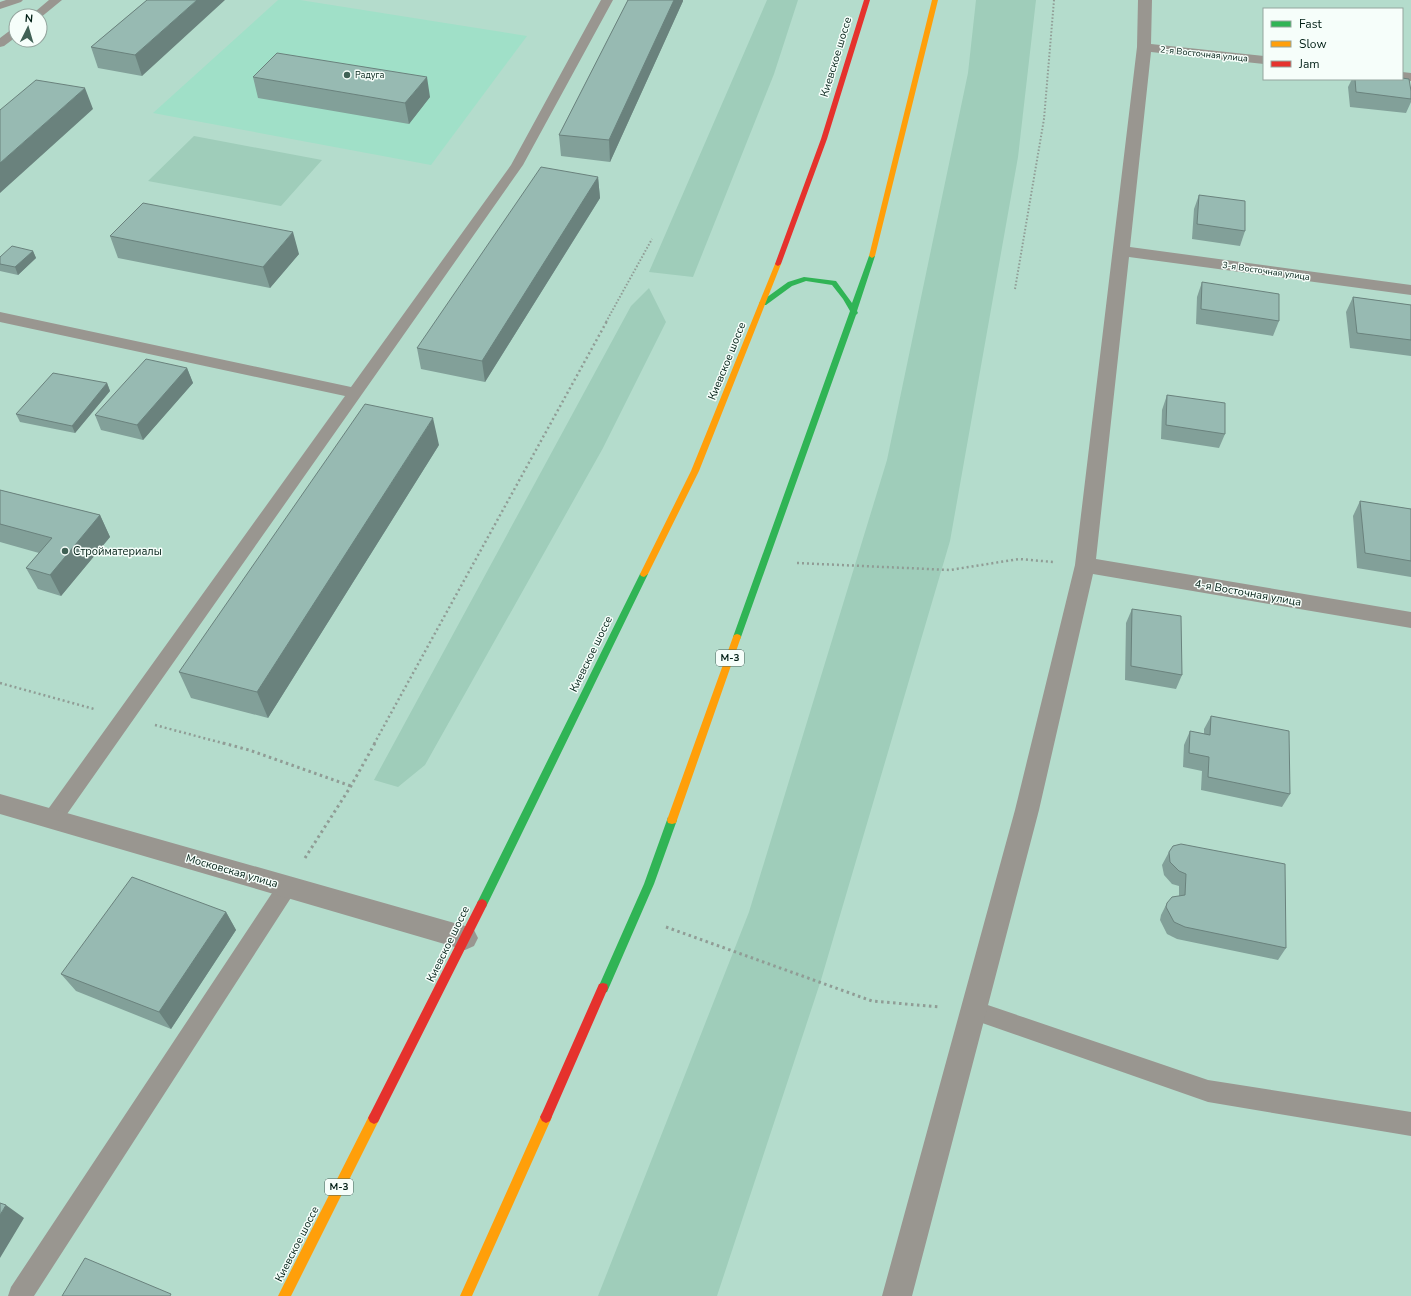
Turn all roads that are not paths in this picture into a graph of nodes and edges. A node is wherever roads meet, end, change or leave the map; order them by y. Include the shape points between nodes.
1 (17, 0) edge
2 (56, 0) edge
3 (607, 0) edge
4 (867, 0) edge
5 (935, 0) edge
6 (1145, 0) edge
7 (0, 6) edge
8 (46, 8) edge
9 (8, 38) edge
10 (0, 44) edge
11 (1144, 47) junction
12 (1263, 60) edge
13 (1122, 251) junction
14 (1411, 290) edge
15 (763, 304) junction
16 (854, 313) junction
17 (0, 317) edge
18 (355, 393) junction
19 (1085, 565) junction
20 (1411, 620) edge
21 (0, 804) edge
22 (53, 818) junction
23 (287, 887) junction
24 (465, 938) junction
25 (973, 1010) junction
26 (1411, 1124) edge
27 (20, 1296) edge
28 (284, 1296) edge
29 (466, 1296) edge
30 (898, 1296) edge

1 - 7 lane
2 - 8 lane
3 - 18 lane via 517,165
4 - 15 highway, Киевское шоссе / М-3 via 824,139
5 - 16 highway, М-3 via 868,270
6 - 11 street
9 - 10 lane
11 - 12 street, 2-я Восточная улица
11 - 13 street
13 - 14 street, 3-я Восточная улица
13 - 19 street
15 - 16 highway via 790,284 806,279 834,283
15 - 24 highway, Киевское шоссе / М-3 via 695,471
16 - 29 highway, М-3 via 650,884
17 - 18 lane
18 - 22 lane
19 - 20 street, 4-я Восточная улица
19 - 25 street via 1027,810
21 - 22 street, Московская улица
22 - 23 street, Московская улица
23 - 24 street, Московская улица
23 - 27 lane
24 - 28 highway, Киевское шоссе / М-3
25 - 26 lane via 1208,1091
25 - 30 street

